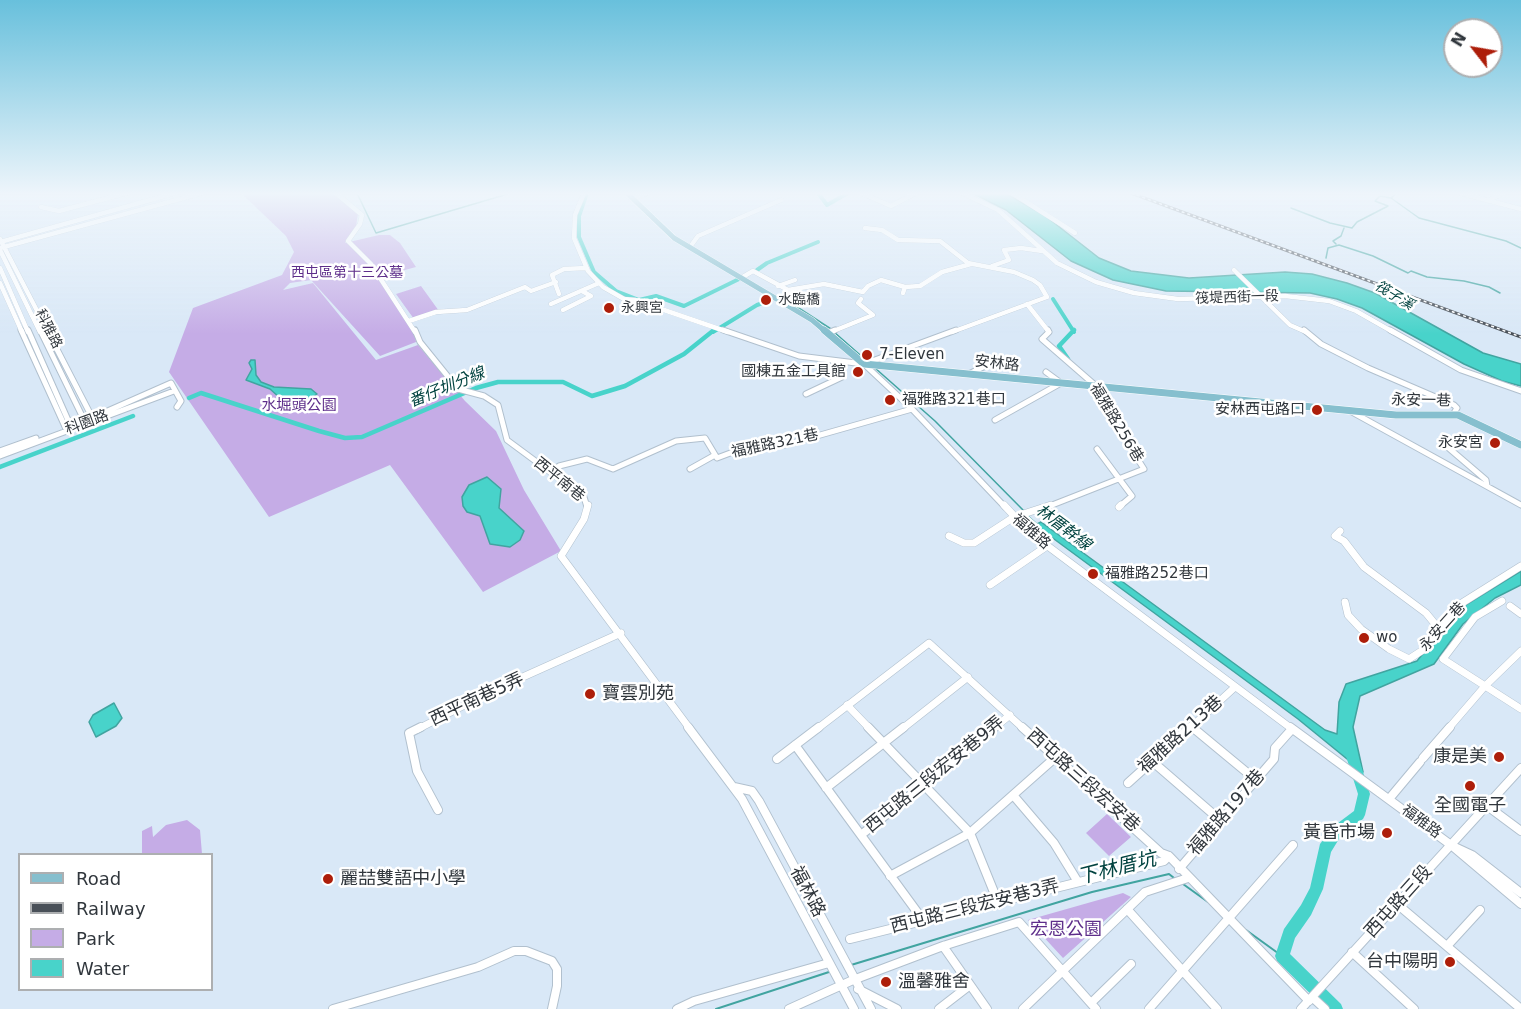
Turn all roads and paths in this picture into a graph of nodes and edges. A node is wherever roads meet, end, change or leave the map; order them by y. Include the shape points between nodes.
1 (15, 240) edge
2 (20, 240) edge
3 (349, 240) edge
4 (575, 240) edge
5 (678, 240) edge
6 (695, 240) edge
7 (902, 240) edge
8 (1032, 240) edge
9 (1, 244) edge
10 (690, 247) junction
11 (1042, 250) junction
12 (972, 264) junction
13 (992, 266) junction
14 (0, 268) edge
15 (586, 268) junction
16 (1234, 270) dead end
17 (741, 278) junction
18 (795, 280) dead end
19 (556, 282) junction
20 (0, 283) edge
21 (599, 283) junction
22 (778, 286) junction
23 (788, 290) junction
24 (582, 291) junction
25 (559, 294) dead end
26 (1260, 295) junction
27 (778, 299) junction
28 (861, 299) dead end
29 (551, 303) dead end
30 (1027, 304) junction
31 (563, 310) dead end
32 (410, 321) junction
33 (831, 331) junction
34 (833, 361) junction
35 (993, 362) dead end
36 (869, 363) junction
37 (1047, 372) dead end
38 (969, 374) junction
39 (1061, 383) junction
40 (1096, 386) junction
41 (173, 390) junction
42 (1521, 391) edge
43 (806, 394) dead end
44 (177, 407) dead end
45 (912, 409) junction
46 (1349, 410) junction
47 (103, 413) junction
48 (1456, 415) junction
49 (93, 419) junction
50 (995, 420) dead end
51 (85, 422) junction
52 (69, 428) junction
53 (1444, 444) dead end
54 (1521, 445) edge
55 (1097, 450) dead end
56 (0, 451) edge
57 (715, 455) junction
58 (0, 456) edge
59 (690, 469) dead end
60 (550, 471) junction
61 (1118, 480) junction
62 (1487, 486) junction
63 (1521, 505) edge
64 (1119, 507) dead end
65 (1014, 517) junction
66 (1340, 531) dead end
67 (949, 536) dead end
68 (1047, 546) junction
69 (1521, 566) edge
70 (990, 585) dead end
71 (1502, 601) dead end
72 (1345, 602) dead end
73 (1510, 606) dead end
74 (1521, 614) edge
75 (1440, 630) junction
76 (621, 633) junction
77 (1366, 635) dead end
78 (1521, 651) edge
79 (1409, 659) junction
80 (968, 677) junction
81 (1485, 686) junction
82 (1235, 687) junction
83 (847, 705) junction
84 (1521, 710) edge
85 (1010, 715) junction
86 (1192, 728) junction
87 (1292, 729) junction
88 (884, 743) junction
89 (704, 744) joint
90 (795, 745) junction
91 (1056, 756) junction
92 (777, 759) dead end
93 (1153, 762) junction
94 (1520, 770) edge
95 (1256, 780) junction
96 (1128, 783) dead end
97 (924, 785) junction
98 (733, 786) junction
99 (826, 788) junction
100 (1013, 795) junction
101 (1389, 799) junction
102 (1486, 805) junction
103 (438, 810) dead end
104 (1220, 820) junction
105 (1521, 831) edge
106 (969, 833) junction
107 (861, 835) junction
108 (1293, 845) dead end
109 (1451, 845) junction
110 (1169, 856) junction
111 (1179, 868) junction
112 (891, 876) junction
113 (1188, 878) junction
114 (1078, 882) junction
115 (1521, 893) edge
116 (998, 902) junction
117 (1397, 904) junction
118 (1521, 904) edge
119 (1127, 909) junction
120 (1480, 910) dead end
121 (1230, 919) junction
122 (923, 920) junction
123 (850, 939) dead end
124 (943, 946) junction
125 (1447, 946) junction
126 (1352, 952) junction
127 (1131, 963) dead end
128 (832, 968) junction
129 (1062, 971) junction
130 (1183, 972) junction
131 (856, 984) junction
132 (970, 985) junction
133 (842, 986) junction
134 (1315, 995) junction
135 (1093, 1006) edge
136 (333, 1009) edge
137 (552, 1009) edge
138 (677, 1009) edge
139 (789, 1009) edge
140 (854, 1009) edge
141 (871, 1009) edge
142 (897, 1009) edge
143 (939, 1009) edge
144 (987, 1009) edge
145 (1023, 1009) edge
146 (1149, 1009) edge
147 (1216, 1009) edge
148 (1301, 1009) edge
149 (1325, 1009) edge
150 (1414, 1009) edge
151 (1521, 1009) edge

1 - 9 street
2 - 9 street
3 - 32 street, 西平南巷 via 371,264
4 - 15 street, 安林路
5 - 10 main road, 福雅路
6 - 10 street
7 - 12 street via 940,241
8 - 11 street, 筏堤西街一段
9 - 49 street, 科雅路
9 - 51 street, 科雅路
10 - 17 main road, 福雅路
11 - 13 street via 1004,250 1009,260
11 - 26 street, 筏堤西街一段 via 1075,273 1126,291 1203,300
12 - 13 street
12 - 23 street via 942,272 920,286 904,290 881,280 868,285 863,292 827,284
13 - 30 street via 1040,285 1047,297
14 - 52 street, 科雅路
15 - 19 street via 556,272 550,276
15 - 21 street, 安林路
16 - 26 street
17 - 22 street via 753,271
17 - 27 main road, 福雅路
18 - 22 street
19 - 25 street
19 - 32 street via 531,291 525,287 467,310 436,312
20 - 52 street, 科雅路
21 - 24 street
21 - 34 street, 安林路 via 624,299 799,356
22 - 23 street
23 - 27 street via 790,293
24 - 29 street
24 - 31 street via 591,296
26 - 42 street, 筏堤西街一段 via 1312,297 1346,306 1454,366
26 - 48 street via 1290,325 1304,330 1321,344 1446,401 1457,408
27 - 33 main road, 福雅路
28 - 33 street via 858,303 873,315
30 - 36 street
30 - 40 street, 福雅路256巷 via 1049,332 1043,340
32 - 60 street, 西平南巷 via 420,342 458,388 498,405 507,440
33 - 36 main road, 福雅路
34 - 36 street, 安林路
34 - 43 street via 842,377
35 - 38 street
36 - 38 main road, 安林路
36 - 45 street, 福雅路
37 - 39 street
38 - 39 main road, 安林路
39 - 40 main road, 安林路
39 - 50 street
40 - 46 main road, 安林路
40 - 61 street, 福雅路256巷 via 1144,470
41 - 44 street via 181,401
41 - 47 street, 科園路
41 - 47 street via 171,382
41 - 49 street, 科園路
45 - 57 street, 福雅路321巷 via 785,445 758,444 717,458
45 - 65 street, 福雅路
46 - 48 main road, 永安一巷 via 1420,417
46 - 62 street, 安林路
47 - 49 street, 科園路
48 - 54 main road, 永安一巷
49 - 51 street, 科園路
51 - 52 street, 科園路
52 - 56 street, 科園路
52 - 58 street, 科園路
53 - 62 street, 安林路 via 1486,480
55 - 61 street
57 - 59 street
57 - 60 street, 福雅路321巷 via 702,438 676,441 613,470 587,459
60 - 76 street, 西平南巷 via 584,497 588,505 584,519 561,556
61 - 64 street via 1132,496
61 - 65 street, 福雅路256巷
62 - 63 street, 安林路
65 - 67 street, 福雅路256巷 via 974,543
65 - 68 street, 福雅路
66 - 75 street via 1335,536 1344,541 1364,567 1426,613
68 - 70 street
68 - 82 street, 福雅路
69 - 75 street, 永安二巷 via 1462,603
71 - 81 street via 1475,617 1443,659
72 - 79 street, 永安二巷 via 1348,615 1361,629
73 - 74 street
75 - 79 street, 永安二巷 via 1426,648
76 - 89 street, 西平南巷
76 - 103 street, 西平南巷5弄 via 409,733 417,771
77 - 79 street via 1400,658
78 - 81 street
80 - 83 street, 西屯路三段宏安巷 via 929,643
80 - 85 street, 西屯路三段宏安巷
80 - 88 street
81 - 84 street
81 - 101 street
82 - 86 street, 福雅路213巷
82 - 87 street, 福雅路
83 - 88 street
83 - 90 street
85 - 91 street, 西屯路三段宏安巷
85 - 97 street, 西屯路三段宏安巷9弄
86 - 93 street, 福雅路213巷
86 - 95 street
87 - 95 street, 福雅路197巷 via 1275,747 1274,759
87 - 101 street, 福雅路
88 - 97 street
88 - 99 street
89 - 98 street, 福林路
90 - 92 street
90 - 99 street
91 - 100 street
91 - 110 street, 西屯路三段宏安巷 via 1161,853
93 - 96 street, 福雅路213巷
93 - 104 street
94 - 102 street, 西屯路三段
95 - 104 street, 福雅路197巷
97 - 106 street
97 - 107 street, 西屯路三段宏安巷9弄
98 - 128 street, 福林路
98 - 131 street, 福林路 via 752,791 759,801
99 - 107 street
100 - 106 street
100 - 114 street via 1054,843
101 - 109 street, 福雅路
102 - 105 street
102 - 109 street, 西屯路三段
104 - 111 street, 福雅路197巷
106 - 112 street
106 - 116 street
107 - 112 street
108 - 121 street
109 - 115 street, 福雅路 via 1473,855
109 - 117 street, 西屯路三段
109 - 118 street, 福雅路
110 - 111 street, 西屯路三段宏安巷
110 - 114 street, 西屯路三段宏安巷3弄 via 1164,861
111 - 113 street, 西屯路三段宏安巷
112 - 122 street
113 - 119 street via 1145,892
113 - 121 street, 西屯路三段宏安巷
114 - 116 street, 西屯路三段宏安巷3弄
116 - 122 street, 西屯路三段宏安巷3弄
117 - 125 street
117 - 126 street, 西屯路三段
119 - 129 street
119 - 130 street
120 - 125 street
121 - 130 street
121 - 134 street, 西屯路三段宏安巷
122 - 123 street, 西屯路三段宏安巷3弄
124 - 129 street via 1019,922
124 - 131 street
124 - 132 street
125 - 151 street
126 - 134 street, 西屯路三段
126 - 150 street
127 - 135 street
128 - 133 street, 福林路
128 - 138 street via 694,1001
129 - 135 street
129 - 145 street
130 - 146 street
130 - 147 street
131 - 133 street
131 - 141 street, 福林路
131 - 142 street
132 - 143 street
132 - 144 street
133 - 139 street
133 - 140 street, 福林路
134 - 148 street, 西屯路三段
134 - 149 street, 西屯路三段宏安巷
136 - 137 street via 478,967 514,951 526,951 552,961 557,986

